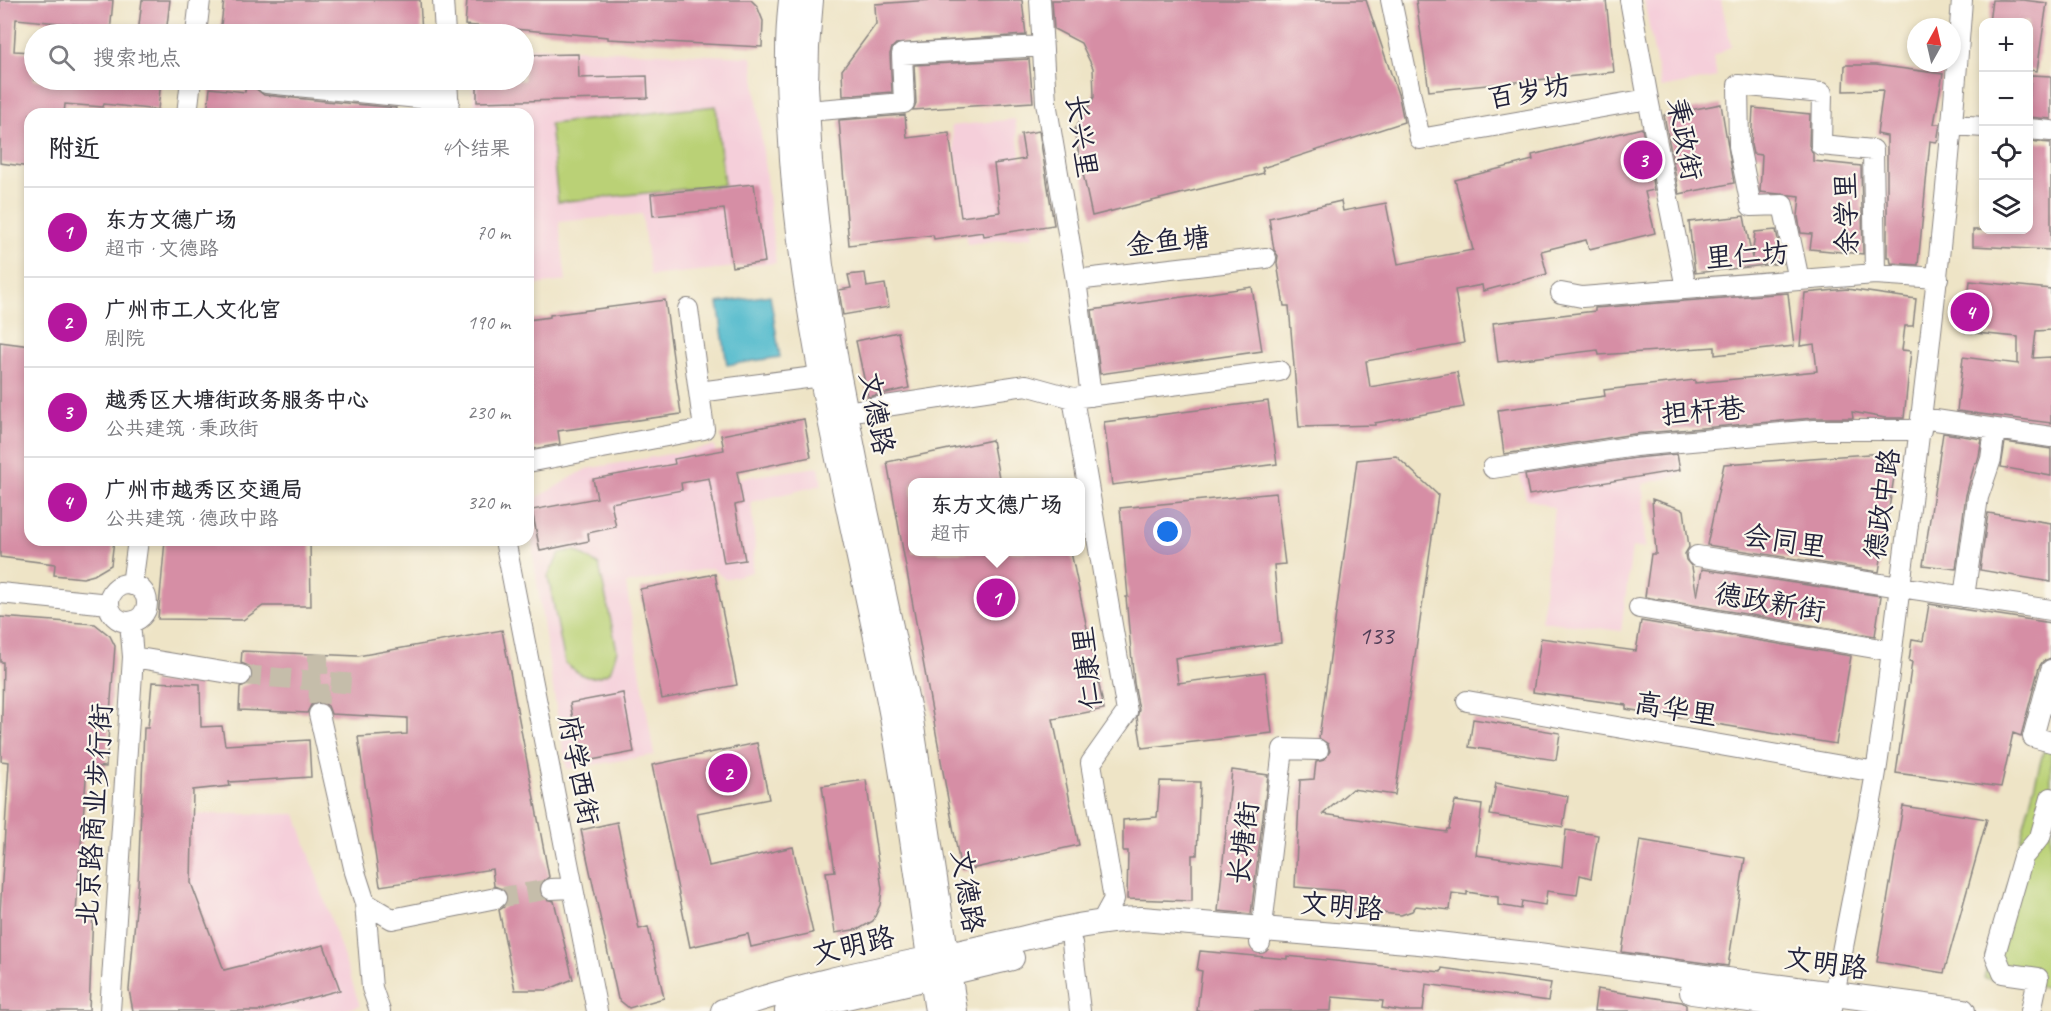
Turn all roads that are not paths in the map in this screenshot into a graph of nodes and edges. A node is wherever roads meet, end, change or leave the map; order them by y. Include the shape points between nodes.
1 (200, 0) edge
2 (443, 0) edge
3 (791, 0) edge
4 (811, 0) edge
5 (1040, 0) edge
6 (1391, 0) edge
7 (1630, 0) edge
8 (1962, 0) edge
9 (197, 24) edge
10 (444, 24) edge
11 (1042, 45) junction
12 (190, 90) edge
13 (319, 90) edge
14 (448, 90) edge
15 (1648, 99) junction
16 (449, 107) edge
17 (188, 108) edge
18 (807, 111) junction
19 (1953, 125) junction
20 (1979, 127) edge
21 (2033, 129) edge
22 (2051, 131) edge
23 (1266, 258) dead end
24 (1875, 274) junction
25 (1938, 278) junction
26 (1076, 280) junction
27 (1799, 280) junction
28 (1686, 288) junction
29 (1561, 293) dead end
30 (688, 309) dead end
31 (1279, 372) dead end
32 (822, 376) junction
33 (699, 392) junction
34 (1082, 397) junction
35 (846, 412) junction
36 (1921, 424) junction
37 (1995, 429) junction
38 (2051, 437) edge
39 (534, 461) edge
40 (1493, 468) dead end
41 (137, 546) edge
42 (506, 546) edge
43 (1697, 556) dead end
44 (132, 585) junction
45 (1900, 587) junction
46 (0, 593) edge
47 (1965, 597) junction
48 (109, 604) junction
49 (1639, 608) dead end
50 (2051, 610) edge
51 (130, 622) junction
52 (1892, 651) junction
53 (133, 657) junction
54 (2051, 670) edge
55 (241, 675) tunnel mouth
56 (1467, 701) dead end
57 (319, 714) tunnel mouth
58 (2051, 742) edge
59 (1318, 750) dead end
60 (1876, 772) junction
61 (2051, 798) edge
62 (573, 888) junction
63 (551, 889) tunnel mouth
64 (496, 898) tunnel mouth
65 (365, 903) junction
66 (1101, 921) junction
67 (1261, 936) junction
68 (1072, 943) junction
69 (939, 965) junction
70 (1831, 1006) edge
71 (110, 1011) edge
72 (380, 1011) edge
73 (597, 1011) edge
74 (723, 1011) edge
75 (787, 1011) edge
76 (937, 1011) edge
77 (955, 1011) edge
78 (1080, 1011) edge
79 (1963, 1011) edge
80 (2031, 1011) edge

1 - 9 street
2 - 10 street
3 - 32 main road, 文德路 via 788,78 795,196
4 - 18 main road, 文德路
5 - 11 street, 长兴里
6 - 15 street, 百岁坊 via 1420,140
7 - 15 street, 秉政街
8 - 19 street, 德政中路
11 - 18 street via 902,54 904,103
11 - 26 street, 长兴里 via 1046,102
12 - 17 street
13 - 16 street
14 - 16 street
15 - 28 street, 秉政街
18 - 35 main road, 文德路 via 821,266
19 - 20 street
19 - 25 street, 德政中路
21 - 22 street
23 - 26 street, 金鱼塘
24 - 25 street, 里仁坊
24 - 27 street, 里仁坊
24 - 27 street, 余学里 via 1874,150 1821,145 1822,93 1738,85 1740,146 1751,206 1783,205
25 - 36 street, 德政中路
26 - 34 street, 长兴里
27 - 28 street, 里仁坊
28 - 29 street, 里仁坊 via 1582,297
30 - 33 street
31 - 34 street
32 - 33 street
32 - 69 main road, 文德路 via 890,701
33 - 39 street via 704,429
34 - 35 street via 1026,385
34 - 66 street, 仁康里 via 1127,712 1091,763 1114,899
35 - 69 main road, 文德路 via 912,720
36 - 37 street, 担杆巷
36 - 40 street, 担杆巷 via 1646,445
36 - 45 street, 德政中路
37 - 38 street, 担杆巷
37 - 47 street via 1991,459 1978,497
41 - 44 street
42 - 62 street, 府学西街
43 - 45 street, 会同里
44 - 48 street via 112,592
44 - 51 street via 141,589 147,606 141,617
45 - 47 street, 会同里
45 - 52 street, 德政中路
46 - 48 street
47 - 50 street, 会同里
48 - 51 street via 113,615
49 - 52 street, 德政新街
51 - 53 street, 北京路商业步行街
52 - 60 street, 德政中路
53 - 55 street
53 - 71 street, 北京路商业步行街
54 - 58 street via 2033,737
56 - 60 street, 高华里
57 - 65 street
59 - 67 street, 长塘街 via 1283,749
60 - 70 street, 德政中路
61 - 80 street via 2040,837 2023,857 1995,954 2003,973 2038,978
62 - 63 street
62 - 73 street, 府学西街
64 - 65 street via 392,919
65 - 72 street via 372,988
66 - 67 main road, 文明路 via 1142,919
66 - 69 main road, 文明路
67 - 68 main road, 文明路 via 1114,935
67 - 70 main road, 文明路
68 - 69 main road, 文明路
68 - 78 street
69 - 74 main road, 文明路 via 819,983
69 - 75 main road, 文明路
69 - 76 main road, 文德路
69 - 77 main road, 文德路
70 - 79 main road, 文明路

